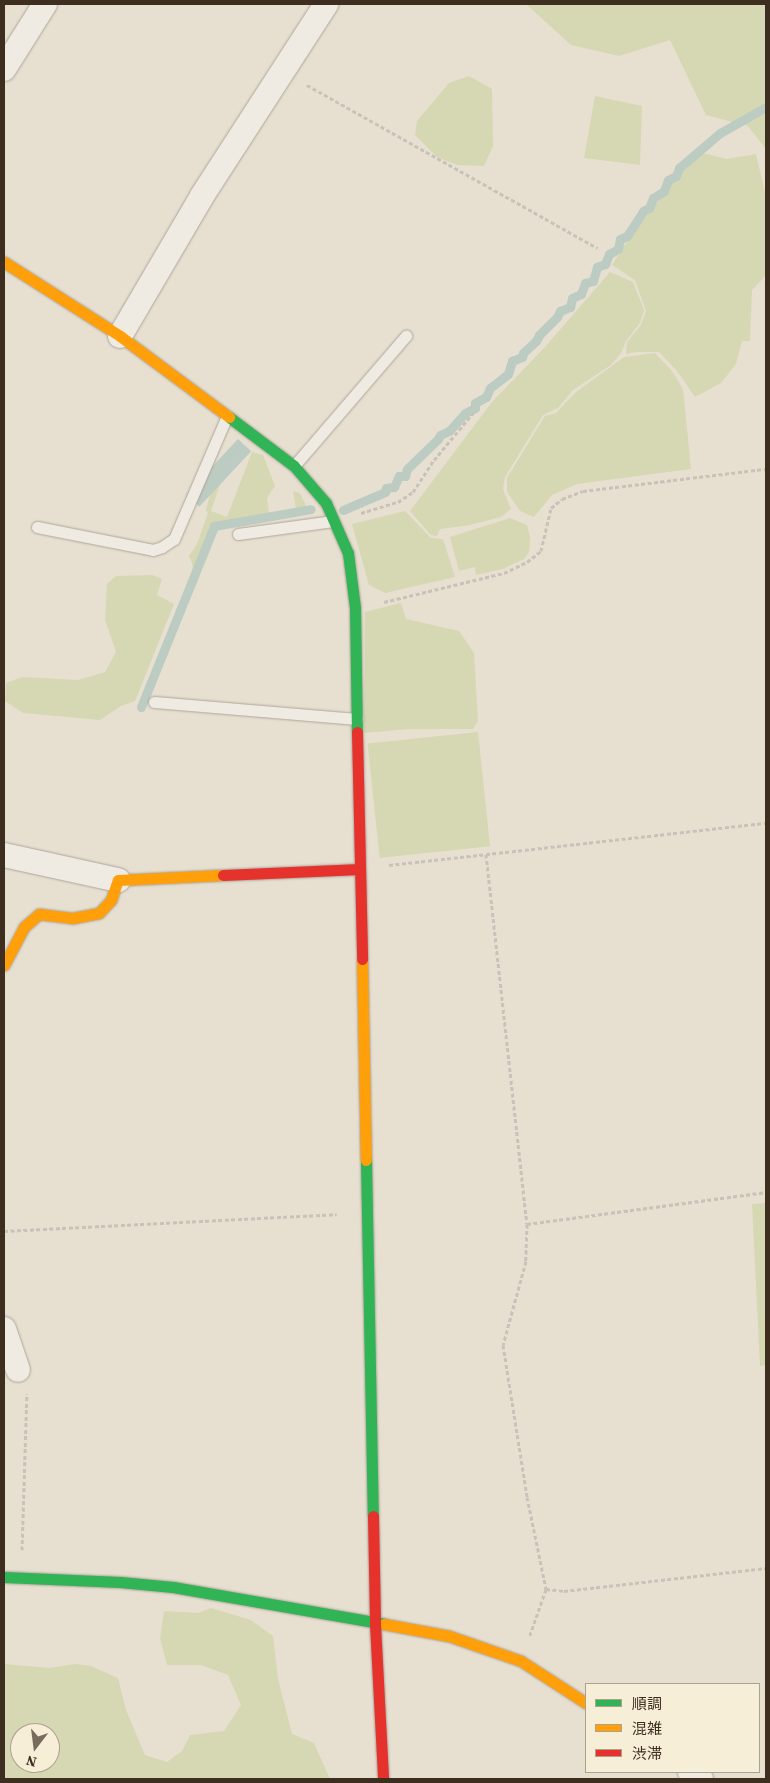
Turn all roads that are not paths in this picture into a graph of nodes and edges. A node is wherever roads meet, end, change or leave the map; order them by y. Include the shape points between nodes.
1 (45, 4) edge
2 (326, 4) edge
3 (4, 69) edge
4 (4, 262) edge
5 (120, 336) junction
6 (406, 336) dead end
7 (227, 414) junction
8 (294, 466) junction
9 (336, 520) junction
10 (37, 527) dead end
11 (238, 534) dead end
12 (154, 702) dead end
13 (357, 719) junction
14 (4, 855) edge
15 (360, 869) junction
16 (118, 880) junction
17 (4, 965) edge
18 (4, 1329) edge
19 (11, 1370) edge
20 (4, 1577) edge
21 (375, 1624) junction
22 (585, 1702) edge
23 (383, 1779) edge

1 - 3 street
2 - 5 street via 202,196
4 - 5 street
5 - 7 street
6 - 8 lane
7 - 8 street
7 - 10 lane via 174,539 162,547 153,550
8 - 9 street via 326,503
9 - 11 lane
9 - 13 street via 348,553 355,608
12 - 13 lane
13 - 15 street
14 - 16 street
15 - 16 street
15 - 21 street
16 - 17 street via 111,900 99,913 73,918 39,914 24,928
18 - 19 street
20 - 21 street via 120,1582 174,1588
21 - 22 street via 449,1636 520,1661
21 - 23 street

